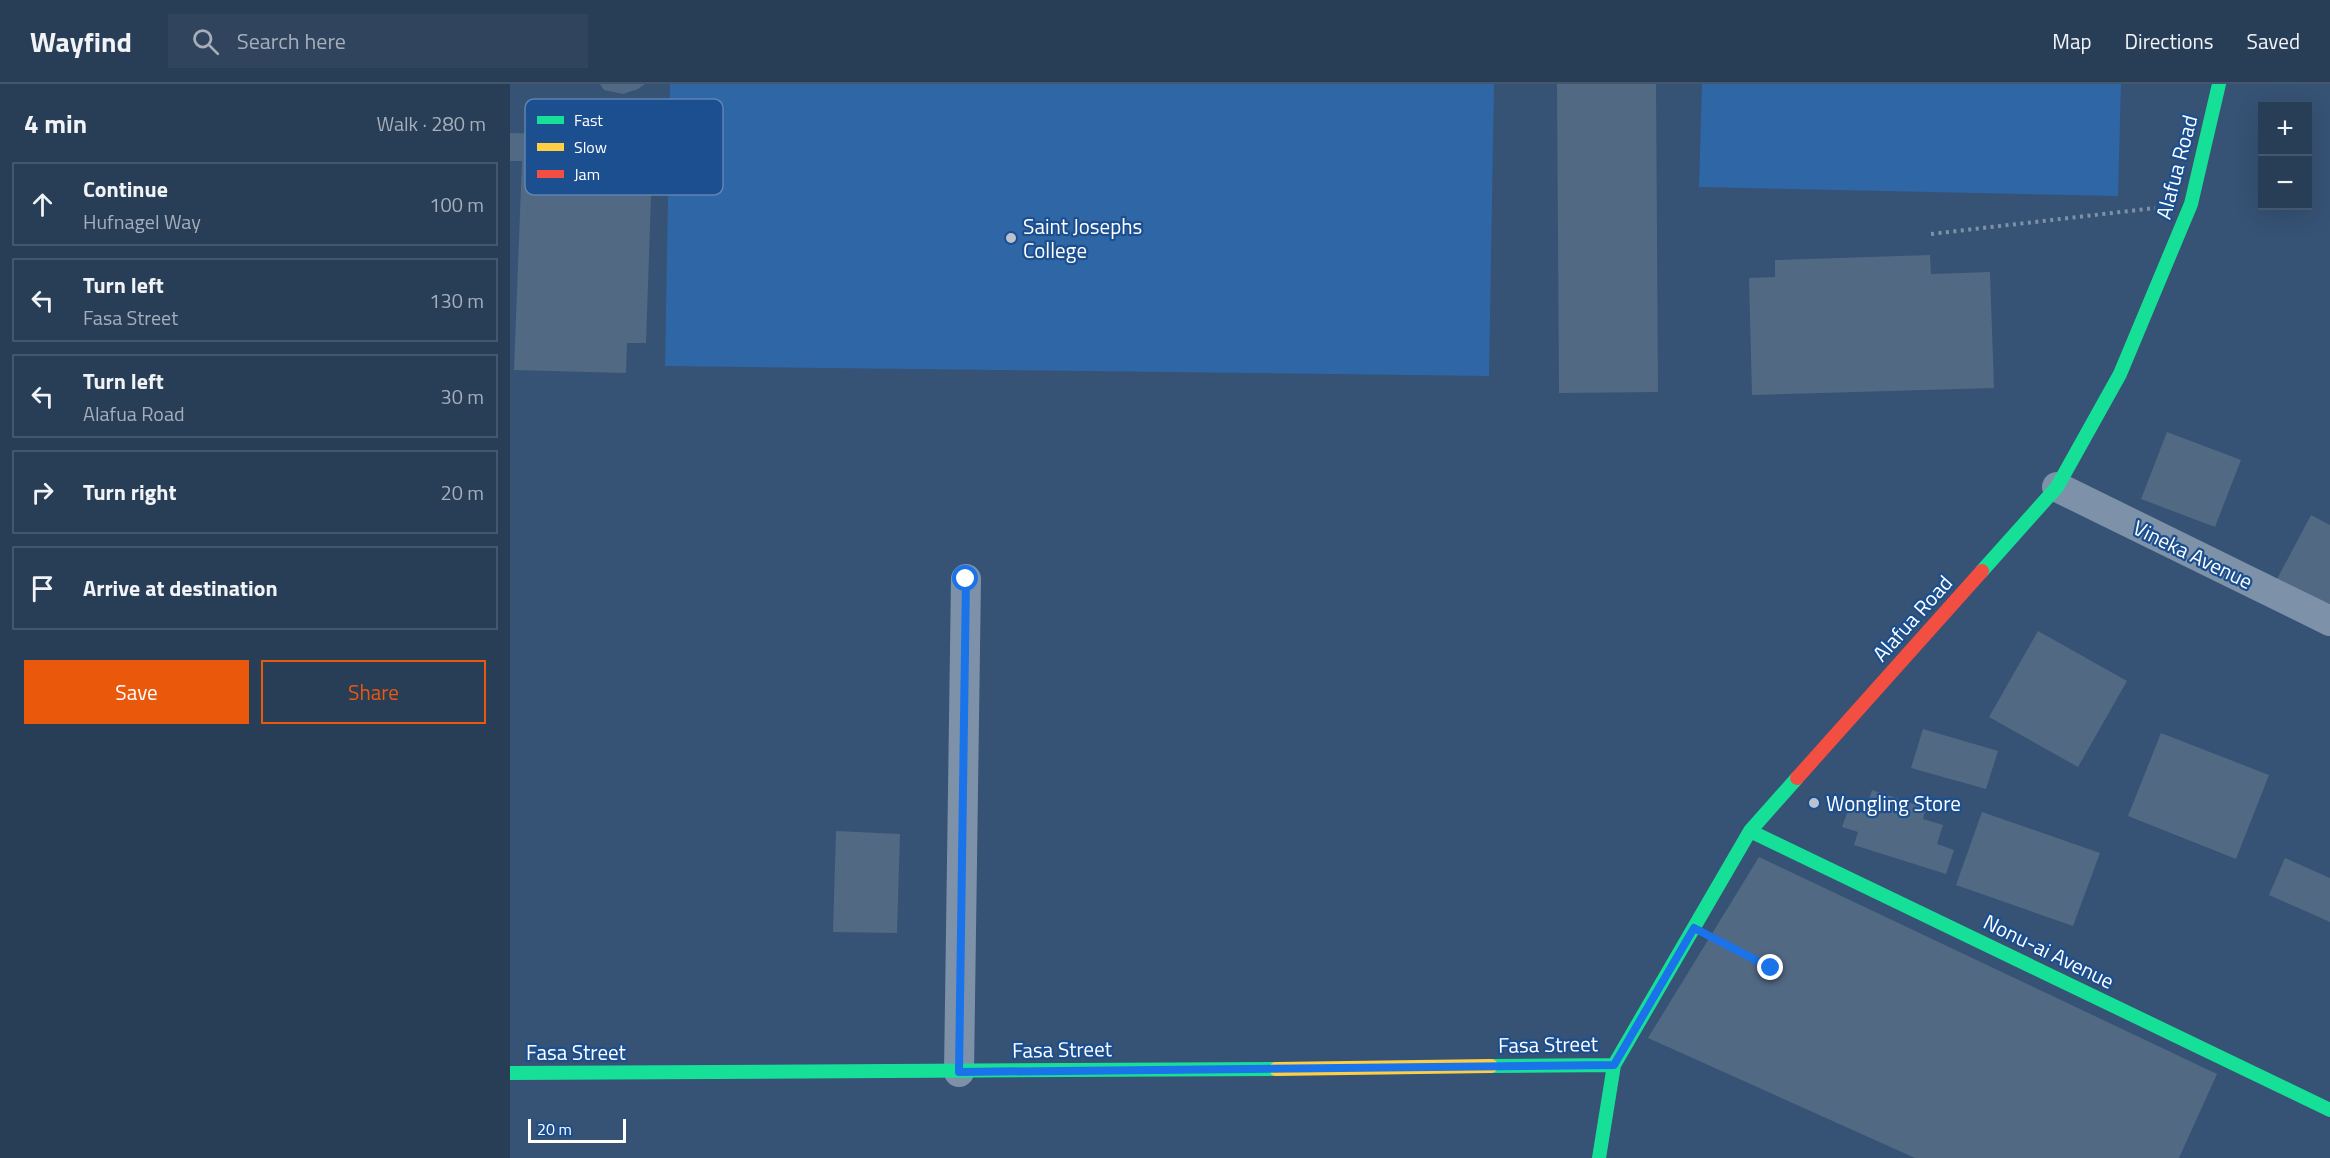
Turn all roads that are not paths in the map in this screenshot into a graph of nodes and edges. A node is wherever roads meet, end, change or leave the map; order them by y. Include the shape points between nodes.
1 (2219, 84) edge
2 (2057, 487) junction
3 (966, 579) dead end
4 (2330, 621) edge
5 (1749, 831) junction
6 (1614, 1065) junction
7 (959, 1072) junction
8 (510, 1073) edge
9 (2330, 1110) edge
10 (1599, 1158) edge

1 - 2 street, Alafua Road via 2191,204 2120,374
2 - 4 street, Vineka Avenue
2 - 5 street, Alafua Road
3 - 7 street
5 - 6 street, Alafua Road
5 - 9 street, Nonu-ai Avenue
6 - 7 street, Fasa Street
6 - 10 street, Alafua Road
7 - 8 street, Fasa Street

